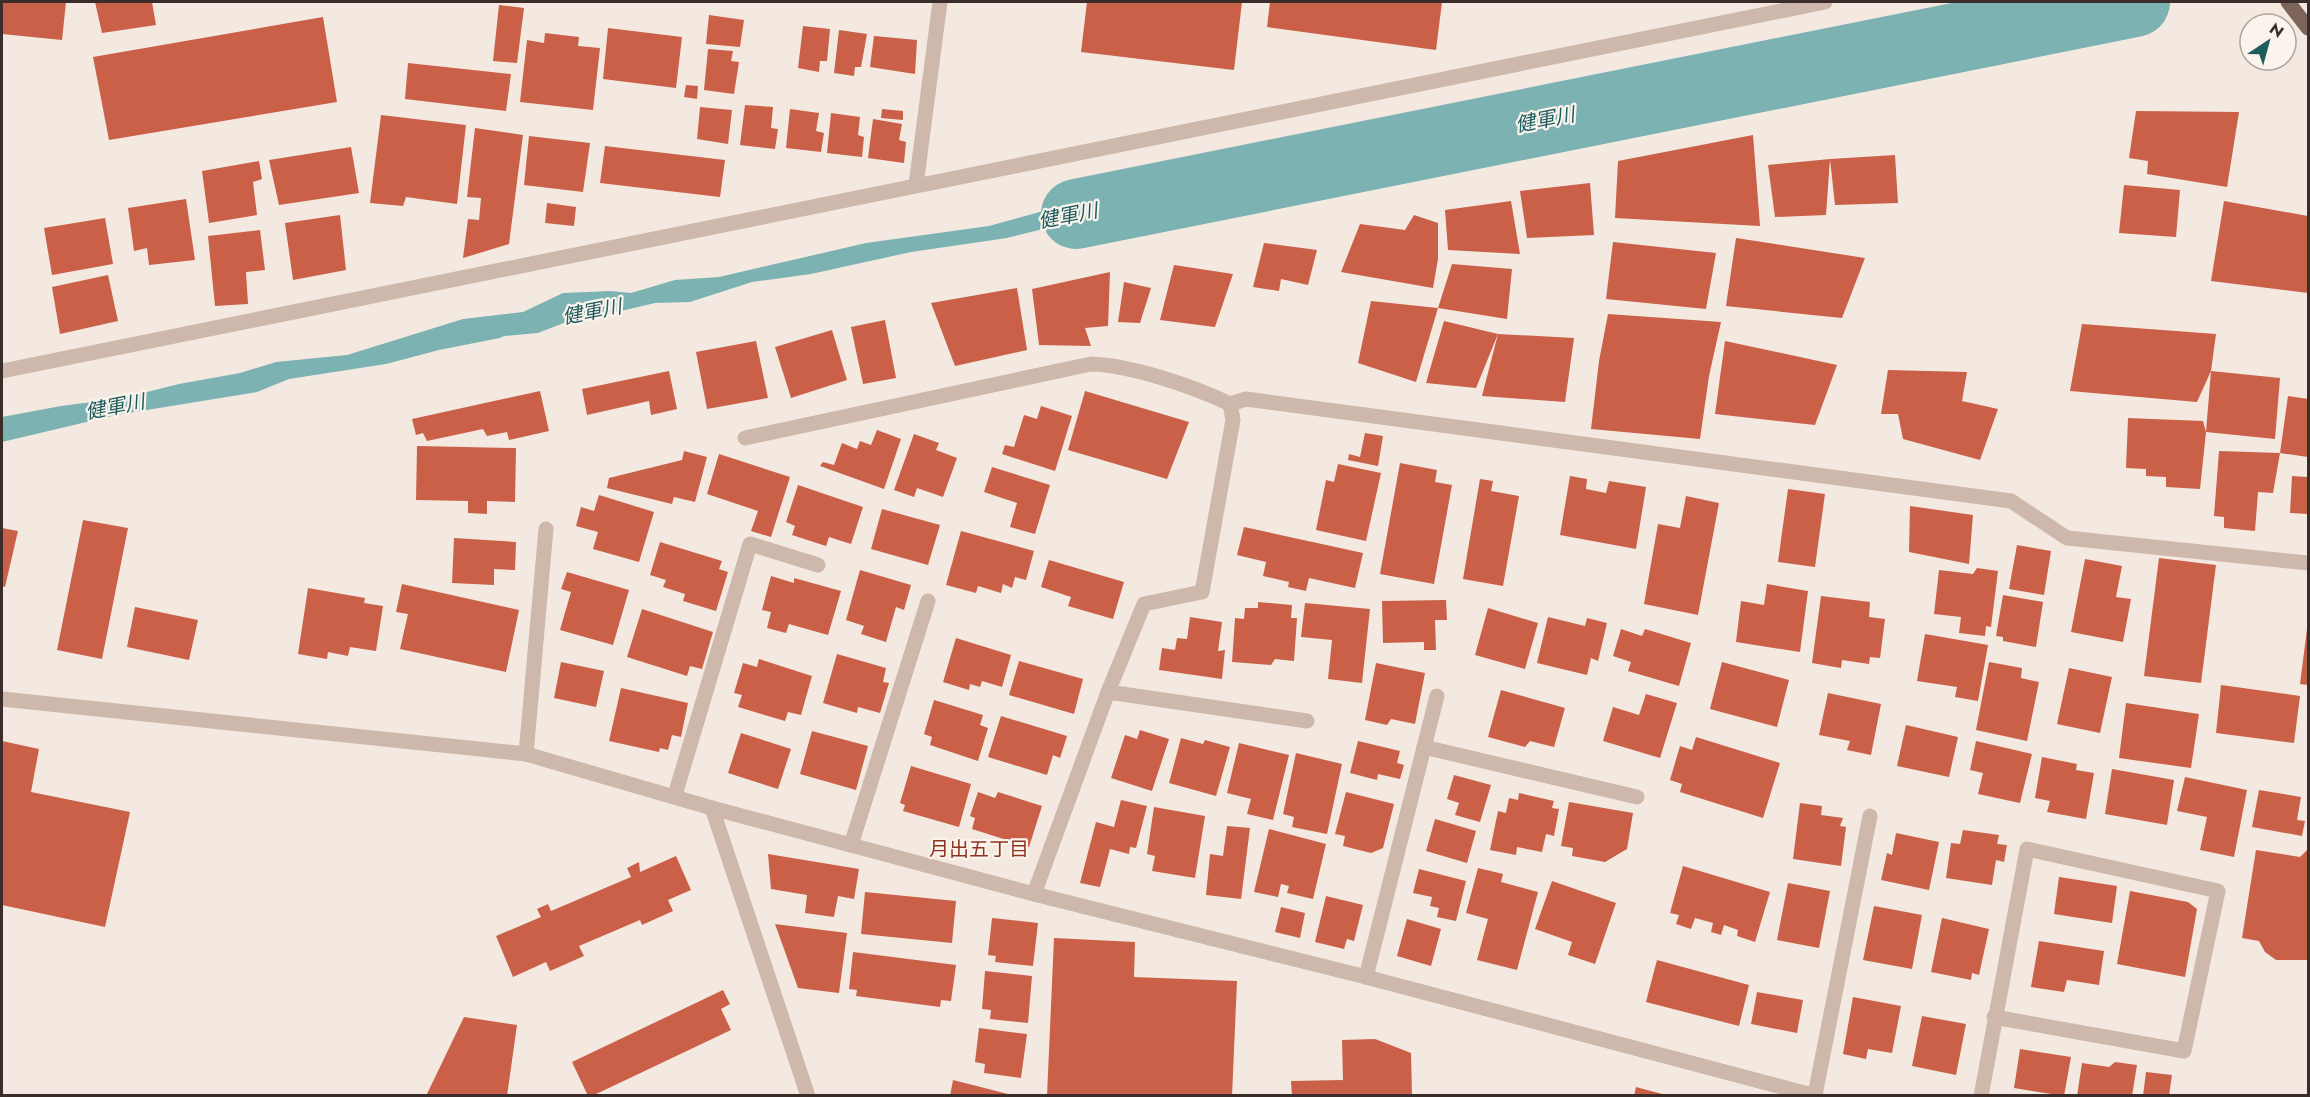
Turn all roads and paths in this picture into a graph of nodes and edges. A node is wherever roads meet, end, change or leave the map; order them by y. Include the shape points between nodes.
1 (940, 2) edge
2 (1825, 2) edge
3 (2289, 2) edge
4 (2308, 27) edge
5 (916, 185) junction
6 (2, 371) edge
7 (1230, 404) junction
8 (745, 438) dead end
9 (546, 529) dead end
10 (2308, 563) edge
11 (818, 565) dead end
12 (928, 601) dead end
13 (1108, 692) junction
14 (1437, 696) dead end
15 (2, 699) edge
16 (1307, 721) dead end
17 (1424, 747) junction
18 (526, 754) junction
19 (675, 795) junction
20 (1637, 797) dead end
21 (712, 808) junction
22 (1870, 816) dead end
23 (851, 845) junction
24 (1034, 894) junction
25 (1366, 976) junction
26 (1994, 1017) junction
27 (808, 1095) edge
28 (1816, 1095) edge
29 (1981, 1095) edge

1 - 5 street
2 - 5 street
3 - 4 main road
5 - 6 street
7 - 8 street via 1203,391 1110,364 1091,364
7 - 10 street via 1246,399 2011,501 2067,538
7 - 13 street via 1233,420 1202,591 1144,604
9 - 18 street
11 - 19 street via 750,544
12 - 23 street
13 - 16 street
13 - 24 street
14 - 17 street
15 - 18 street
17 - 20 street
17 - 25 street
18 - 19 street
19 - 21 street
21 - 23 street
21 - 27 street
22 - 28 street
23 - 24 street
24 - 25 street
25 - 28 street
26 - 26 street via 2027,849 2218,891 2184,1051
26 - 29 street

